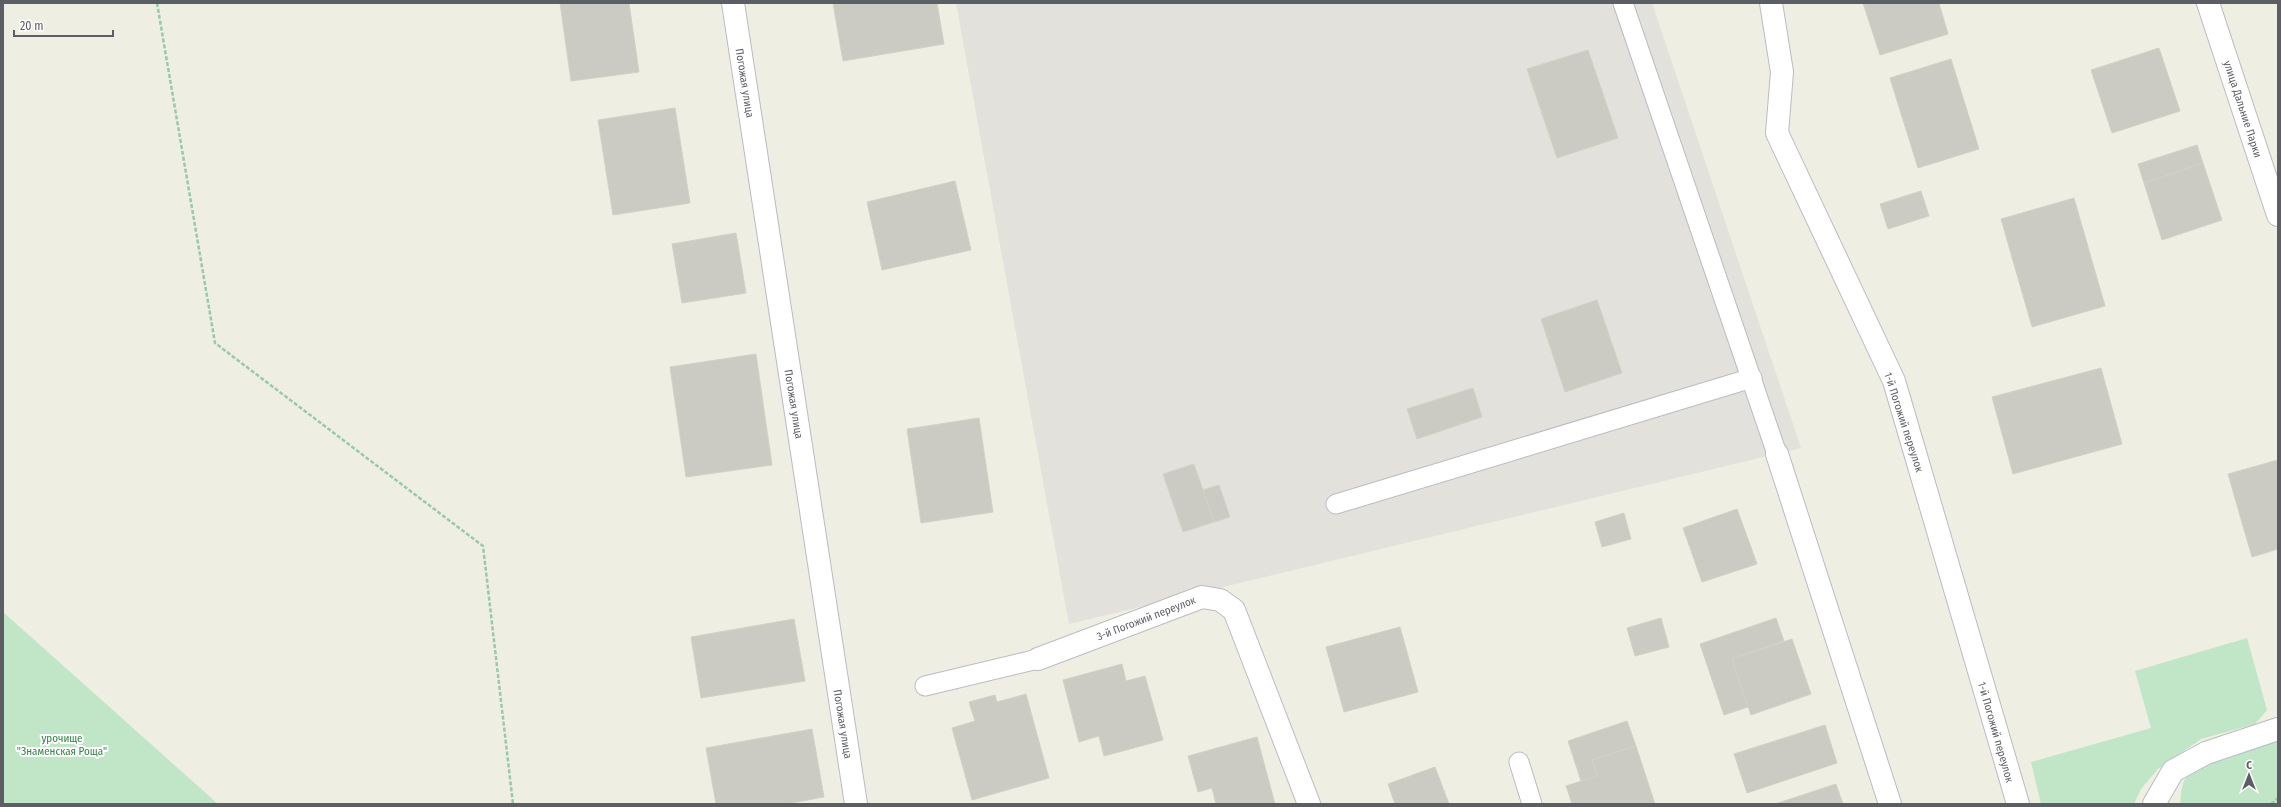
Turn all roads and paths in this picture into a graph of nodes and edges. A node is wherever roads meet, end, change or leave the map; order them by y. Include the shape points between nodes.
1 (158, 3) edge
2 (733, 3) edge
3 (1623, 3) edge
4 (1771, 3) edge
5 (2208, 3) edge
6 (2278, 216) edge
7 (1752, 378) junction
8 (1777, 454) joint
9 (1336, 504) dead end
10 (1038, 659) joint
11 (924, 686) dead end
12 (2278, 729) edge
13 (1519, 762) dead end
14 (2278, 798) edge
15 (513, 804) edge
16 (856, 804) edge
17 (1309, 804) edge
18 (1532, 804) edge
19 (1890, 804) edge
20 (2018, 804) edge
21 (2154, 804) edge
22 (2271, 804) edge

1 - 15 path via 214,343 483,546
2 - 16 street, Погожая улица
3 - 7 lane
4 - 20 street, 1-й Погожий переулок via 1782,72 1777,133 1894,381
5 - 6 street, улица Дальние Парки
7 - 8 lane
7 - 9 lane
8 - 19 street
10 - 11 lane, 3-й Погожий переулок
10 - 17 street, 3-й Погожий переулок via 1202,597 1220,600 1234,610
12 - 21 street via 2206,753 2173,771
13 - 18 lane
14 - 22 path

